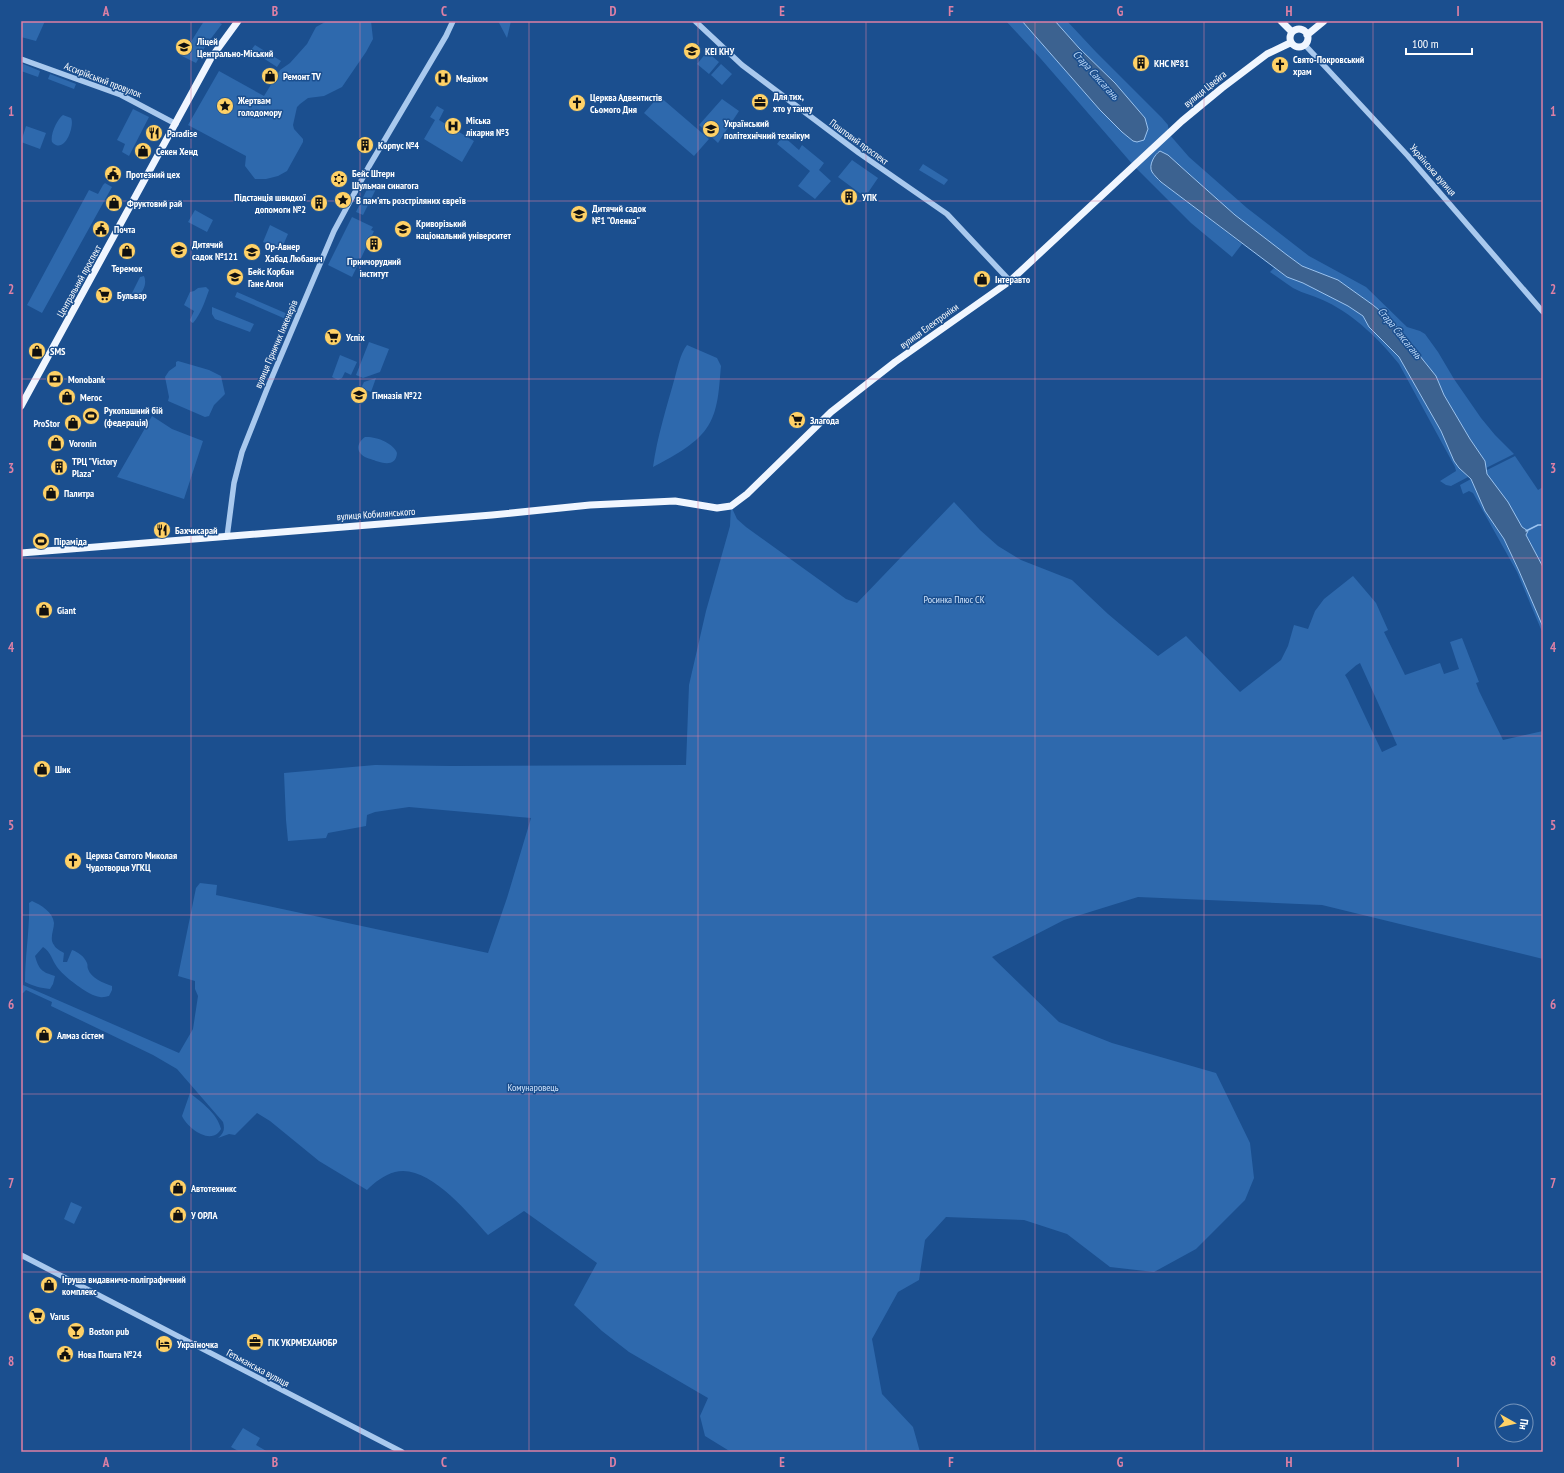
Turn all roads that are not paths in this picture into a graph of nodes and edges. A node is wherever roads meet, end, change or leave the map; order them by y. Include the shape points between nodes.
1 (238, 21) edge
2 (453, 21) edge
3 (695, 21) edge
4 (1281, 21) edge
5 (1324, 21) edge
6 (1292, 32) junction
7 (1307, 35) junction
8 (1290, 43) junction
9 (1305, 45) junction
10 (21, 59) edge
11 (176, 124) junction
12 (1139, 161) joint
13 (1010, 280) junction
14 (1543, 312) edge
15 (21, 406) edge
16 (731, 506) joint
17 (227, 537) junction
18 (21, 552) edge
19 (21, 1255) edge
20 (402, 1452) edge

1 - 11 main road, Центральний проспект via 211,58
2 - 17 street, вулиця Гірничих Інженерів via 334,231 240,458 234,482
3 - 13 street, Поштовий проспект via 742,65 859,153 947,214
4 - 6 main road
5 - 7 main road
6 - 7 main road via 1300,29
6 - 8 main road via 1289,36
7 - 9 main road
8 - 9 main road via 1297,48
8 - 12 main road, вулиця Цвейга via 1267,54 1222,88
9 - 14 street, Українська вулиця via 1408,156
10 - 11 street, Ассирійський провулок via 121,96
11 - 15 main road, Центральний проспект
12 - 13 main road, вулиця Електроніки
13 - 16 main road, вулиця Електроніки via 895,362 831,412 747,494
16 - 17 main road, вулиця Кобилянського via 717,508 675,501 590,505
17 - 18 main road, вулиця Кобилянського
19 - 20 street, Гетьманська вулиця

